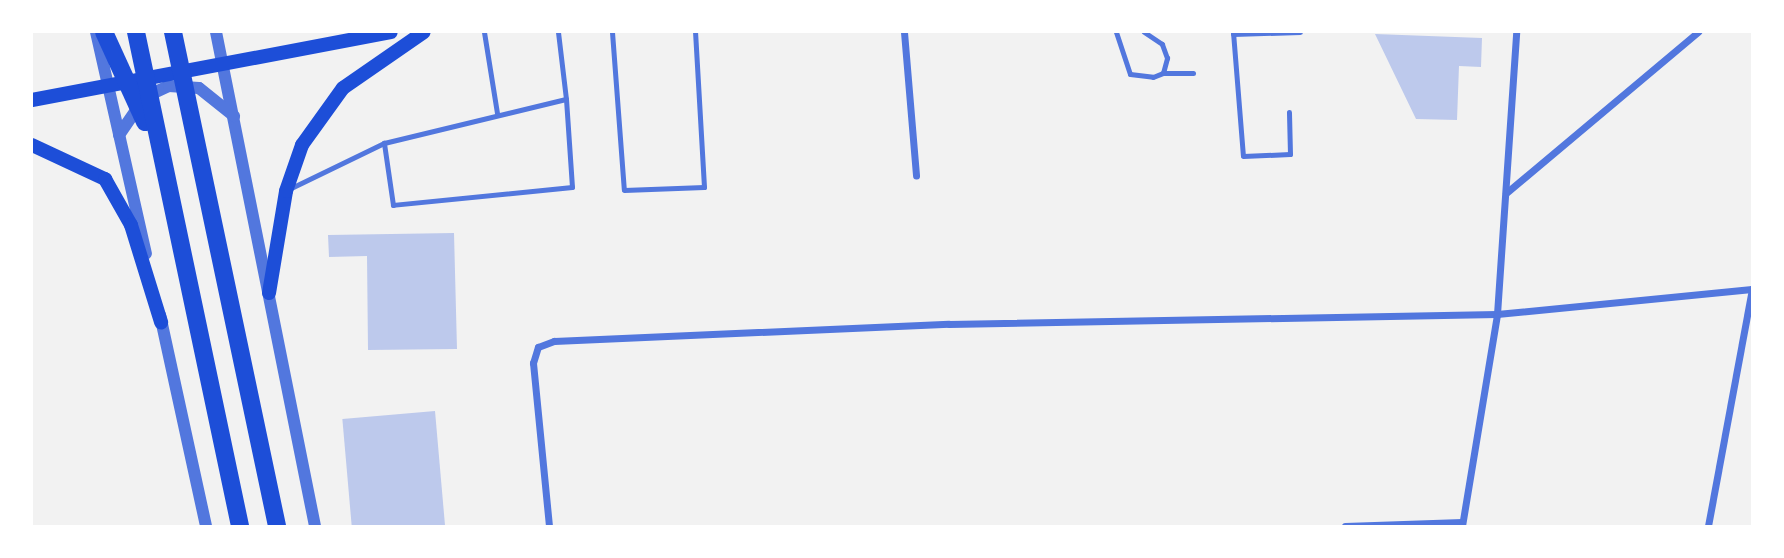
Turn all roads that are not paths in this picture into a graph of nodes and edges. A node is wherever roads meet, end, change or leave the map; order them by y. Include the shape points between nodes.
1 (96, 32) edge
2 (104, 32) edge
3 (136, 32) edge
4 (173, 32) edge
5 (216, 32) edge
6 (391, 32) edge
7 (424, 32) edge
8 (484, 32) edge
9 (558, 32) edge
10 (611, 32) edge
11 (695, 32) edge
12 (904, 32) edge
13 (1116, 32) edge
14 (1144, 32) edge
15 (1300, 32) edge
16 (1517, 32) edge
17 (1698, 32) edge
18 (364, 33) edge
19 (1233, 33) edge
20 (221, 60) junction
21 (1163, 73) junction
22 (1193, 73) dead end
23 (106, 82) junction
24 (566, 99) junction
25 (32, 100) edge
26 (1289, 112) dead end
27 (497, 113) junction
28 (234, 116) junction
29 (119, 135) junction
30 (384, 143) junction
31 (32, 145) edge
32 (916, 175) dead end
33 (286, 191) junction
34 (1506, 193) junction
35 (187, 284) junction
36 (1752, 289) edge
37 (269, 293) junction
38 (1497, 314) junction
39 (161, 322) junction
40 (1462, 524) edge
41 (206, 527) edge
42 (240, 527) edge
43 (277, 527) edge
44 (315, 527) edge
45 (549, 527) edge
46 (1345, 527) edge
47 (1708, 527) edge

1 - 23 street
2 - 35 main road via 136,93
3 - 35 main road
4 - 43 main road
5 - 20 street
6 - 18 main road
7 - 33 main road via 322,111
8 - 27 lane
9 - 24 lane
10 - 11 lane via 624,190 704,187
12 - 32 street
13 - 21 lane via 1130,74
14 - 21 lane via 1162,44
15 - 19 lane
16 - 34 street
17 - 34 street
18 - 20 main road
19 - 26 lane via 1243,156 1290,154
20 - 23 main road
20 - 28 street
21 - 22 lane
23 - 25 main road
23 - 29 street
24 - 27 lane
24 - 30 lane via 572,187 393,205
27 - 30 lane
28 - 29 street via 198,88 170,86 145,97
28 - 37 street
29 - 39 street
30 - 33 lane
31 - 39 main road via 105,179 131,225
33 - 37 main road
34 - 38 street
35 - 42 main road
36 - 38 street
36 - 47 street
37 - 44 street
38 - 40 street
38 - 45 street via 949,324 554,341 538,347 533,363
39 - 41 street
40 - 46 street

